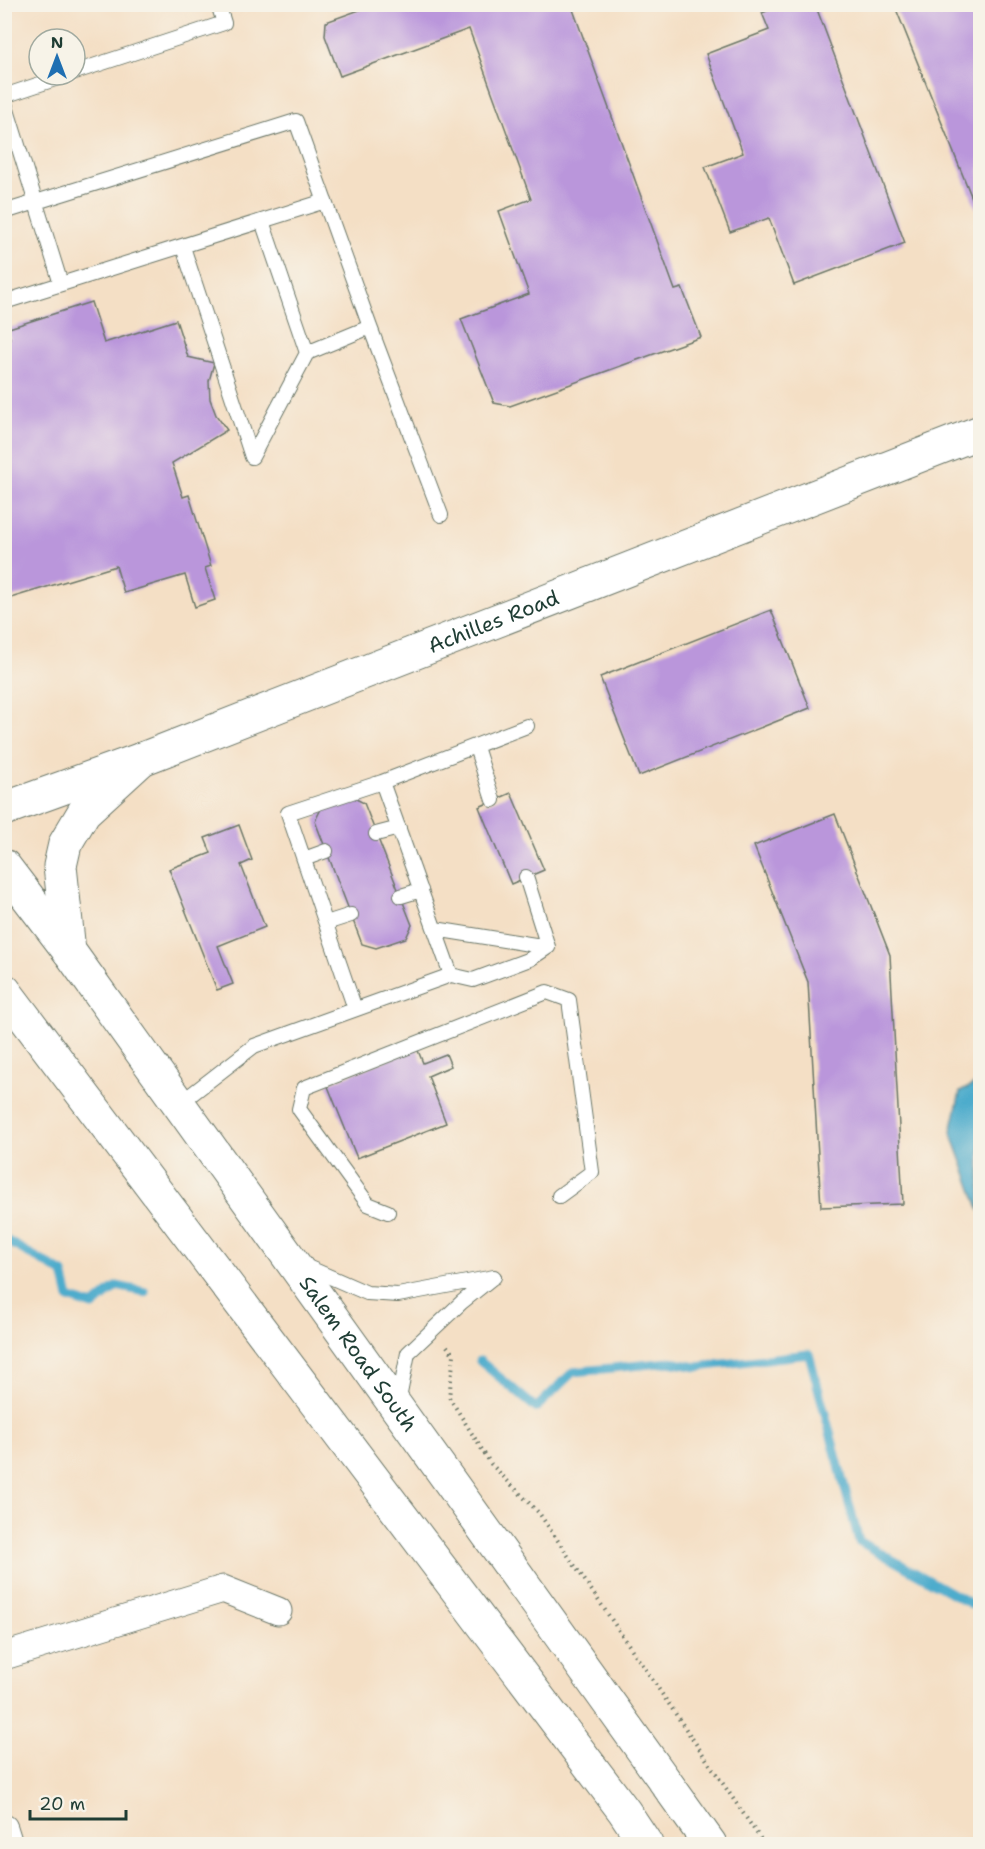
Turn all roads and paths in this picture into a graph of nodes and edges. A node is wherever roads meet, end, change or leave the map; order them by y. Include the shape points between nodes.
1 (218, 4) edge
2 (87, 68) edge
3 (34, 87) edge
4 (4, 98) edge
5 (325, 201) junction
6 (35, 202) junction
7 (4, 212) edge
8 (262, 221) junction
9 (183, 247) junction
10 (61, 284) junction
11 (4, 302) edge
12 (370, 327) junction
13 (308, 353) junction
14 (981, 432) edge
15 (441, 515) dead end
16 (527, 726) dead end
17 (476, 747) junction
18 (142, 759) junction
19 (382, 782) junction
20 (493, 800) dead end
21 (4, 809) edge
22 (399, 828) junction
23 (376, 834) dead end
24 (326, 851) dead end
25 (304, 859) junction
26 (4, 866) edge
27 (526, 877) dead end
28 (421, 890) junction
29 (401, 897) dead end
30 (351, 915) dead end
31 (326, 923) junction
32 (435, 928) junction
33 (548, 947) junction
34 (69, 951) junction
35 (451, 975) junction
36 (4, 990) edge
37 (355, 1009) junction
38 (179, 1104) junction
39 (558, 1196) dead end
40 (387, 1212) dead end
41 (290, 1259) junction
42 (433, 1330) junction
43 (397, 1409) junction
44 (278, 1611) dead end
45 (4, 1656) edge
46 (4, 1828) edge
47 (9, 1845) edge
48 (646, 1845) edge
49 (710, 1845) edge
50 (764, 1845) edge

1 - 2 lane via 224,23
3 - 4 lane
4 - 6 lane
5 - 6 lane via 296,121
5 - 8 lane
5 - 12 lane
6 - 7 lane
6 - 10 lane
8 - 9 lane
8 - 13 lane
9 - 10 lane
9 - 13 lane via 252,457
10 - 11 lane
12 - 13 lane
12 - 15 lane
14 - 18 main road, Achilles Road
16 - 17 lane
17 - 19 lane
17 - 20 lane
18 - 21 main road, Achilles Road
18 - 34 main road via 84,812 65,844 60,866
19 - 22 lane
19 - 25 lane via 288,813
22 - 23 lane
22 - 28 lane
24 - 25 lane
25 - 31 lane
26 - 34 main road, Salem Road South
27 - 33 lane
28 - 29 lane
28 - 32 lane
30 - 31 lane
31 - 37 lane
32 - 33 lane
32 - 35 lane
33 - 35 lane via 530,959 473,980
34 - 38 main road, Salem Road South
35 - 37 lane
36 - 48 main road
37 - 38 lane via 254,1046
38 - 41 main road, Salem Road South
39 - 40 lane via 592,1172 569,1000 547,992 304,1088 299,1109 368,1204
41 - 42 lane via 367,1293 398,1295 494,1277
41 - 43 main road, Salem Road South
42 - 43 lane via 408,1353
42 - 50 path via 454,1355 449,1397 491,1464 539,1514
43 - 49 main road, Salem Road South
44 - 45 street via 224,1589
46 - 47 street

